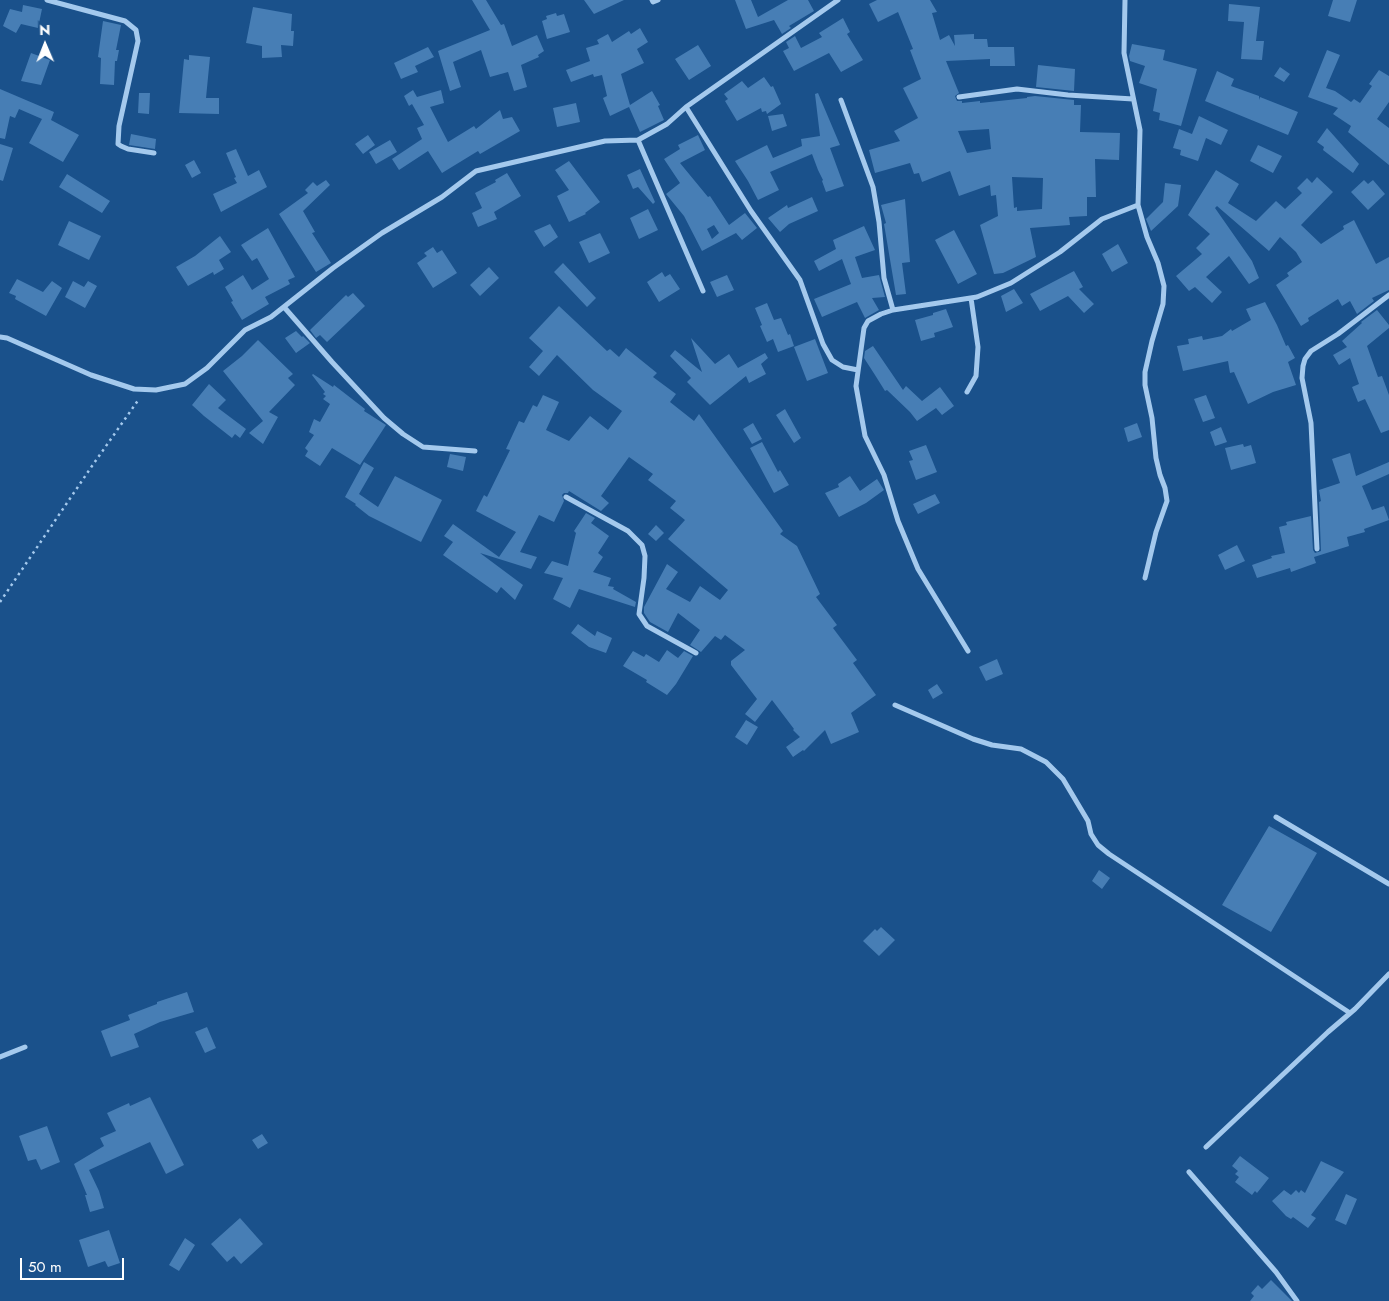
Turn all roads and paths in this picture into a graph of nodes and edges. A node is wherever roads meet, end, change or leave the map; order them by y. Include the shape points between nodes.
1 (47, 0) edge
2 (652, 0) edge
3 (658, 0) edge
4 (838, 0) edge
5 (1125, 0) edge
6 (959, 96) dead end
7 (1133, 98) junction
8 (841, 100) dead end
9 (686, 108) junction
10 (638, 140) junction
11 (154, 152) dead end
12 (1138, 205) junction
13 (704, 291) dead end
14 (1389, 295) edge
15 (970, 298) junction
16 (284, 307) junction
17 (892, 310) junction
18 (0, 337) edge
19 (858, 370) junction
20 (146, 389) junction
21 (967, 392) dead end
22 (474, 451) dead end
23 (566, 497) dead end
24 (1317, 549) dead end
25 (1145, 578) dead end
26 (0, 602) edge
27 (968, 651) dead end
28 (696, 653) dead end
29 (896, 705) dead end
30 (1276, 817) dead end
31 (1389, 884) edge
32 (1389, 974) edge
33 (1350, 1014) junction
34 (25, 1047) dead end
35 (0, 1057) edge
36 (1206, 1147) dead end
37 (1189, 1172) dead end
38 (1296, 1301) edge

1 - 11 street via 125,21 136,30 138,41 118,144 128,149
2 - 3 street
4 - 9 street
5 - 7 street via 1124,53
6 - 7 street via 1016,89
7 - 12 street via 1140,130
8 - 17 street via 873,187 884,278
9 - 10 street via 667,124
9 - 19 street via 751,211 800,280 832,360
10 - 13 street
10 - 16 street via 605,141 476,171 442,197 375,238
12 - 15 street via 1102,219 1060,252 1011,283
12 - 25 street via 1164,286 1145,385 1156,458 1167,501
14 - 24 street via 1311,351 1303,366 1302,378 1311,424
15 - 17 street
15 - 21 street via 978,347 976,376
16 - 20 street via 245,330 207,368 185,384
16 - 22 street via 384,418 403,434 423,447
17 - 19 street via 868,321 864,328
18 - 20 street via 91,375
19 - 27 street via 856,386 865,436 884,475 898,521 918,569
20 - 26 path
23 - 28 street via 628,531 642,545 645,563 639,614 647,626
29 - 33 street via 973,738 992,745 1021,749 1046,762 1063,779 1088,821 1095,840 1108,854
30 - 31 street
32 - 33 street
33 - 36 street
34 - 35 street
37 - 38 street via 1276,1272

